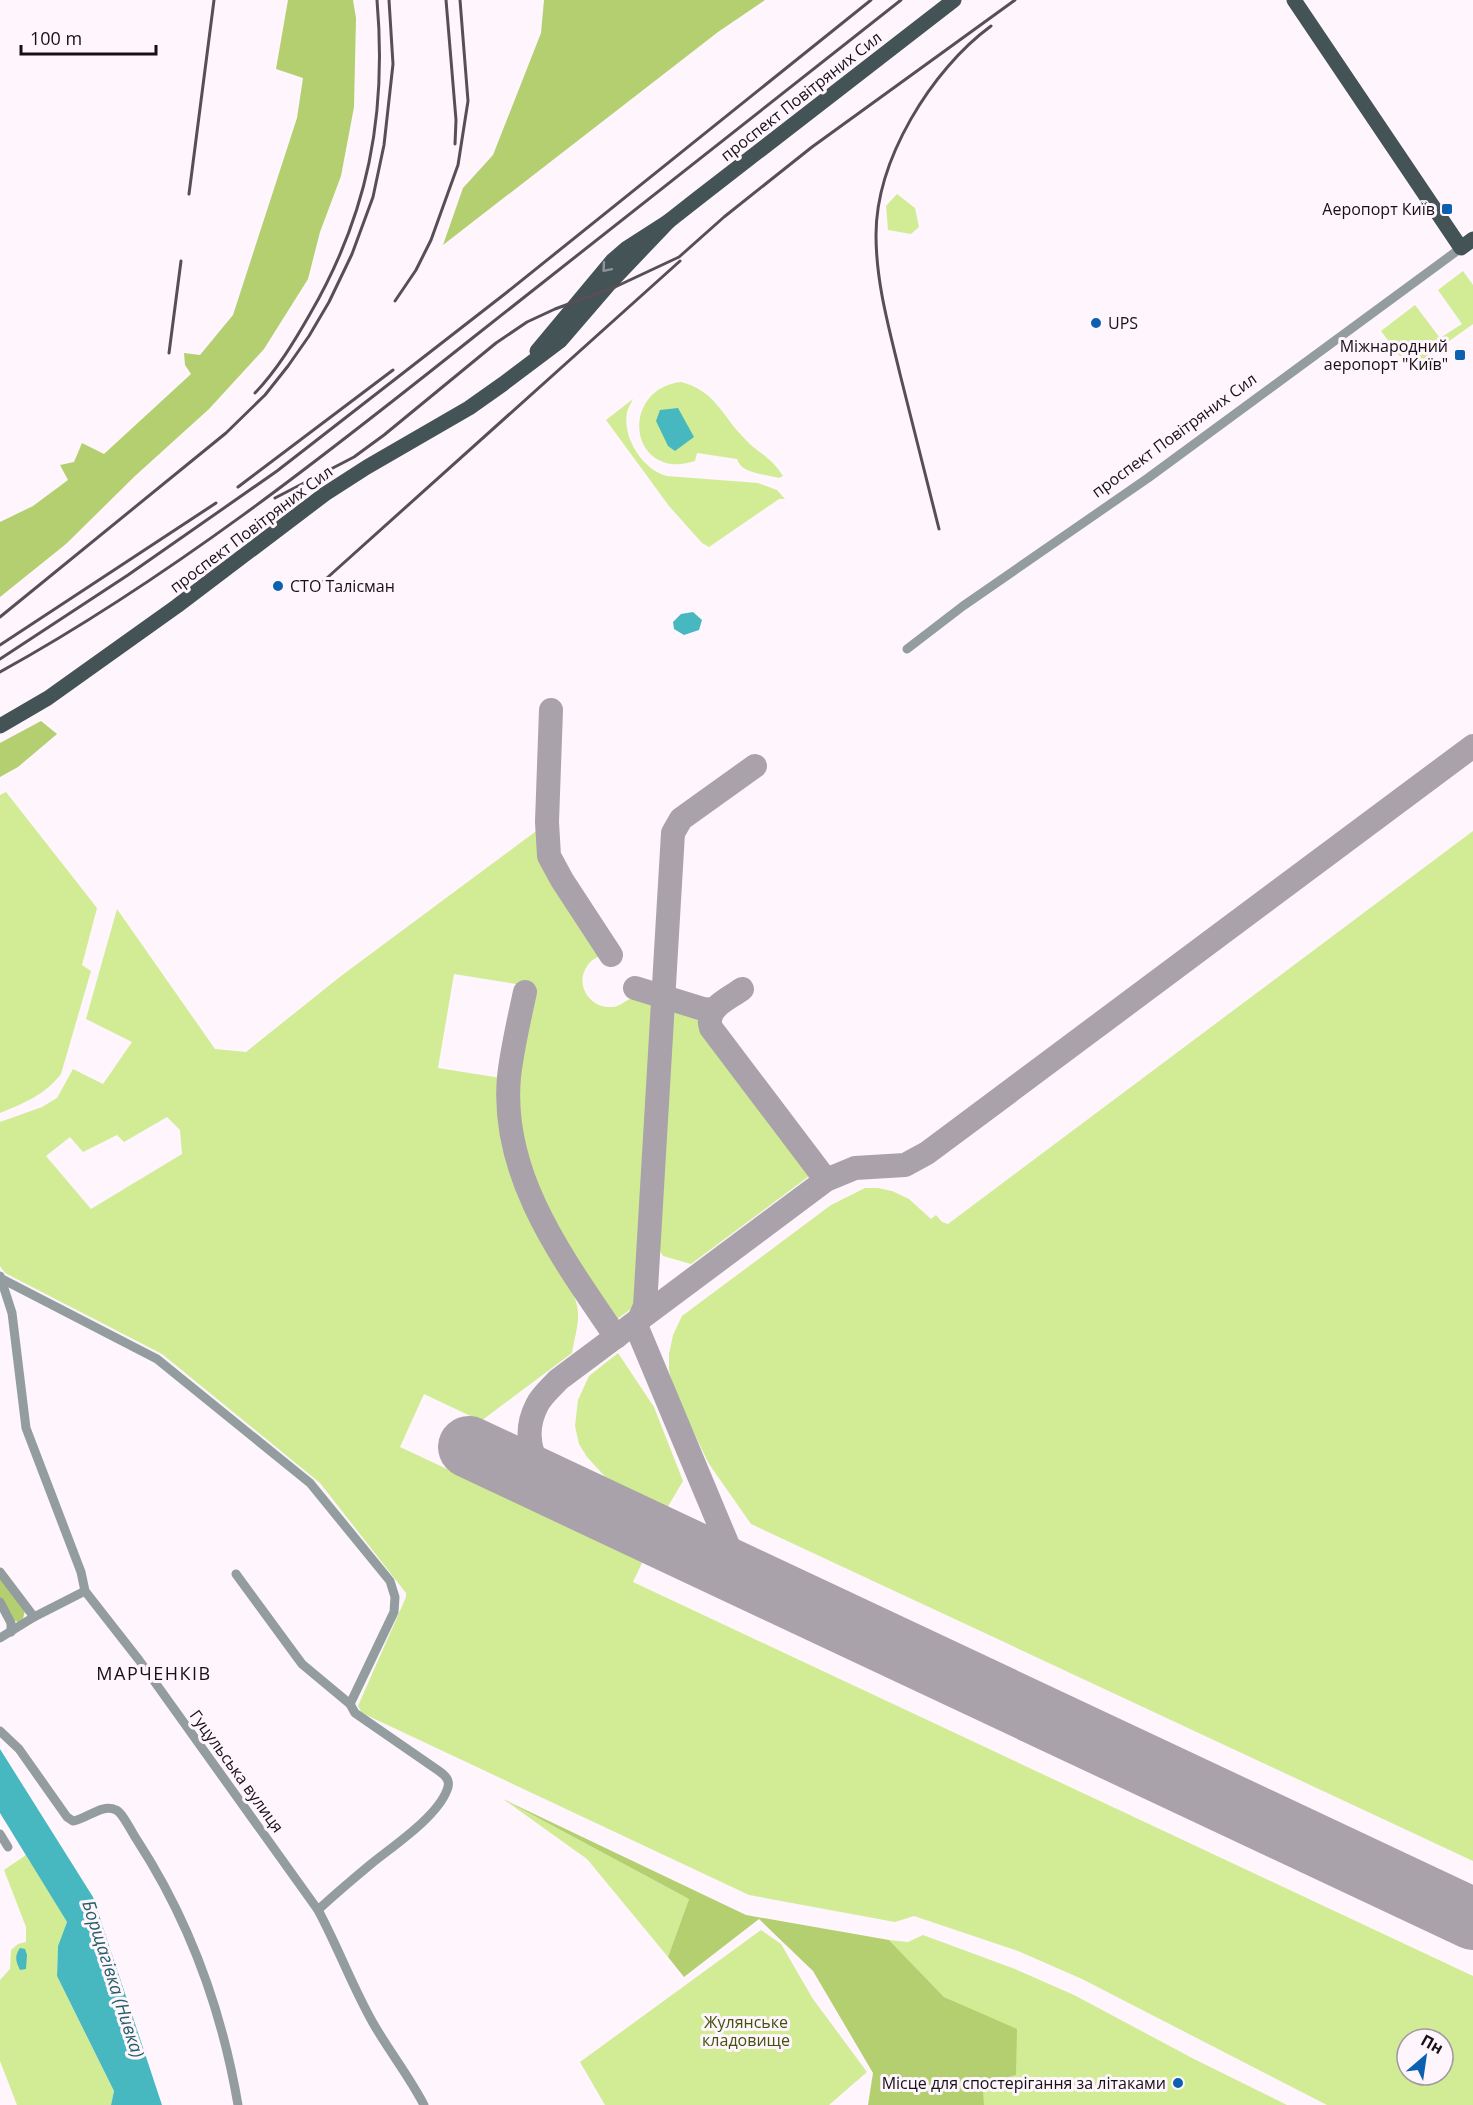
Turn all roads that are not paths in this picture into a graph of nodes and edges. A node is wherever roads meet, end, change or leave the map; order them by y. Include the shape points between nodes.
1 (954, 0) edge
2 (1294, 0) edge
3 (1467, 243) edge
4 (907, 649) dead end
5 (0, 726) edge
6 (1, 1278) edge
7 (0, 1572) edge
8 (236, 1574) dead end
9 (85, 1591) junction
10 (0, 1602) edge
11 (34, 1617) junction
12 (11, 1632) junction
13 (0, 1638) edge
14 (350, 1704) junction
15 (0, 1731) edge
16 (0, 1834) edge
17 (8, 1847) dead end
18 (318, 1910) junction
19 (238, 2105) edge
20 (424, 2105) edge

1 - 5 main road, проспект Повітряних Сил via 669,220 627,248 526,366 469,408 325,494 159,620 48,698
2 - 3 main road, проспект Повітряних Сил
3 - 4 street, проспект Повітряних Сил via 1148,478
6 - 9 street, Гуцульська вулиця via 12,1313 26,1428
6 - 14 street via 157,1359 310,1483 390,1581 395,1597 394,1612
7 - 11 street
8 - 14 street via 302,1664
9 - 11 street
9 - 18 street, Гуцульська вулиця
10 - 12 street via 11,1623
11 - 12 street
12 - 13 street
14 - 18 street via 355,1713 447,1776 449,1783 441,1800 417,1827
15 - 19 street via 19,1749 67,1817 73,1821 103,1809 119,1811 190,1939 215,2006
16 - 17 street
18 - 20 street, Гуцульська вулиця via 373,2023

